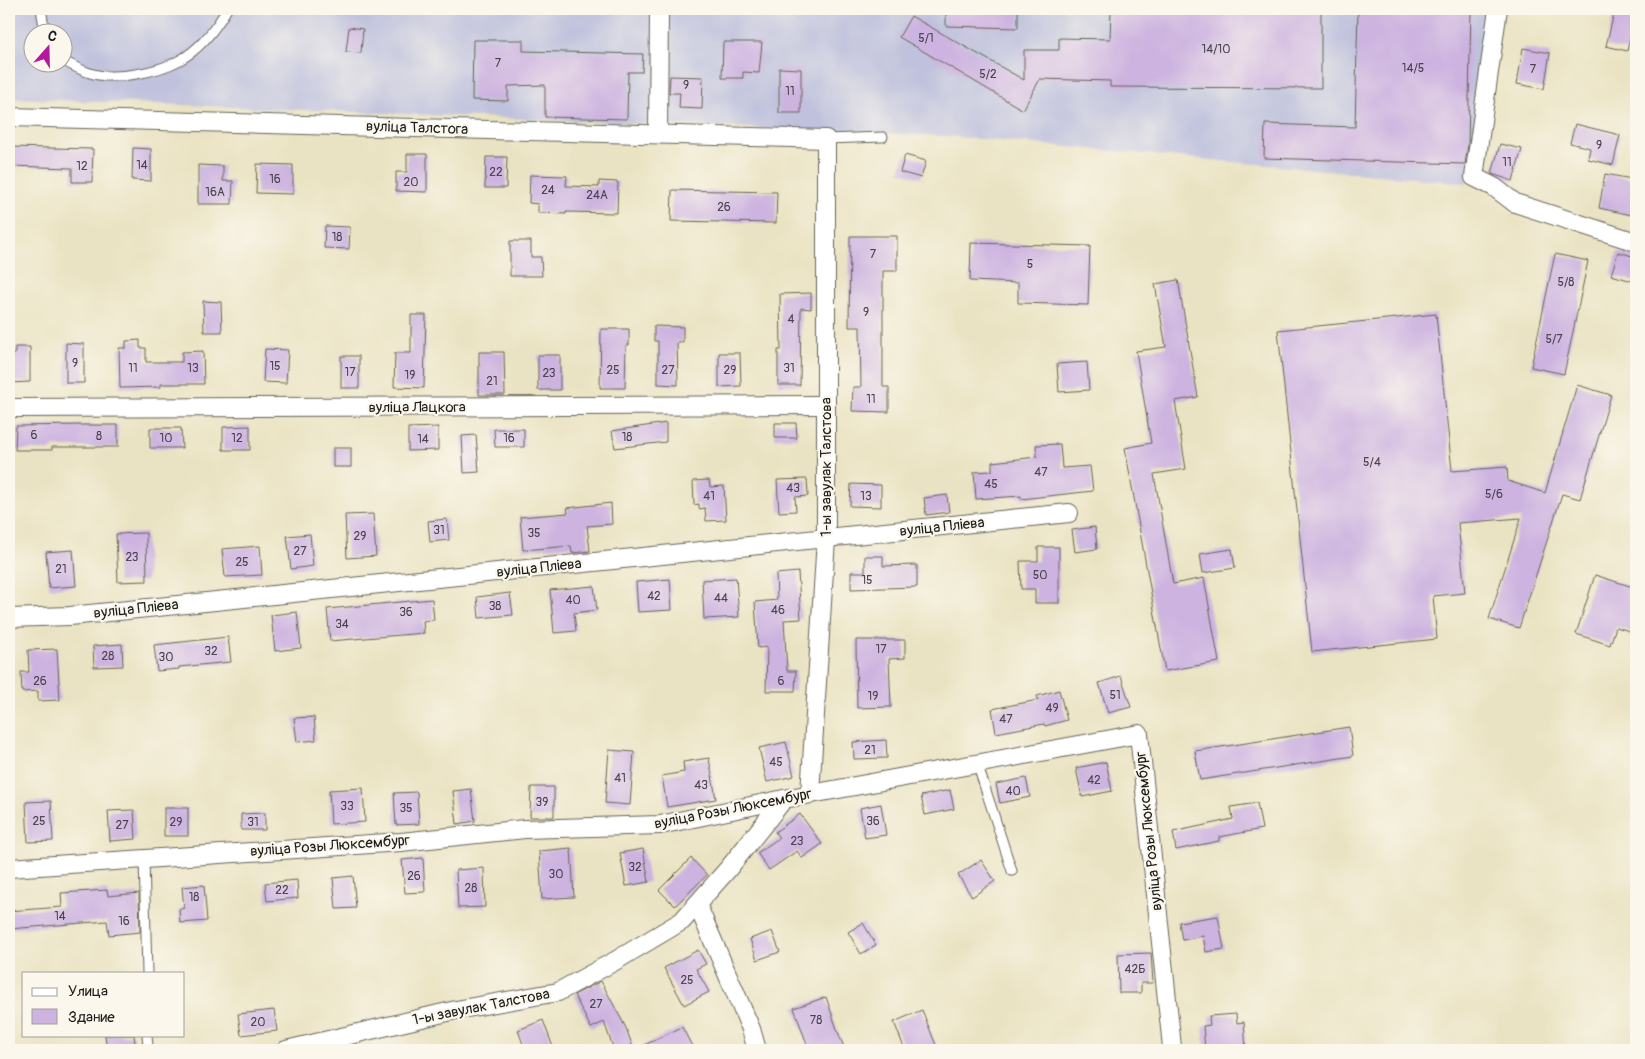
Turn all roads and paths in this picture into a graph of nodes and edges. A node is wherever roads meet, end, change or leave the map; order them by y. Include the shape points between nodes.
1 (41, 9) edge
2 (227, 9) edge
3 (659, 9) edge
4 (1498, 9) edge
5 (43, 22) edge
6 (72, 65) edge
7 (9, 117) edge
8 (658, 134) junction
9 (883, 137) dead end
10 (826, 138) junction
11 (1636, 242) edge
12 (826, 405) junction
13 (9, 408) edge
14 (1069, 513) dead end
15 (826, 539) junction
16 (9, 618) edge
17 (977, 763) junction
18 (810, 794) junction
19 (784, 799) junction
20 (144, 859) junction
21 (9, 868) edge
22 (1012, 871) dead end
23 (697, 904) junction
24 (147, 972) edge
25 (147, 1036) edge
26 (148, 1047) dead end
27 (1172, 1047) dead end
28 (286, 1050) edge
29 (758, 1050) edge

1 - 5 lane
2 - 6 lane via 197,48 180,60 154,70 109,76 91,74
3 - 8 street
4 - 11 street via 1474,178 1494,187 1515,203
7 - 8 street, вуліца Талстога
8 - 10 street, вуліца Талстога
9 - 10 lane
10 - 12 street, 1-ы завулак Талстова
12 - 13 street, вуліца Лацкога
12 - 15 street, 1-ы завулак Талстова
14 - 15 street, вуліца Пліева
15 - 16 street, вуліца Пліева via 70,616
15 - 18 street, 1-ы завулак Талстова
17 - 18 street, вуліца Розы Люксембург
17 - 22 lane
17 - 27 street, вуліца Розы Люксембург via 1138,734
18 - 19 street, вуліца Розы Люксембург
19 - 20 street, вуліца Розы Люксембург via 660,825 524,830 401,842
19 - 23 street, 1-ы завулак Талстова
20 - 21 street, вуліца Розы Люксембург
20 - 24 lane
23 - 28 street, 1-ы завулак Талстова via 682,921 558,992 456,1010
23 - 29 street
25 - 26 lane

